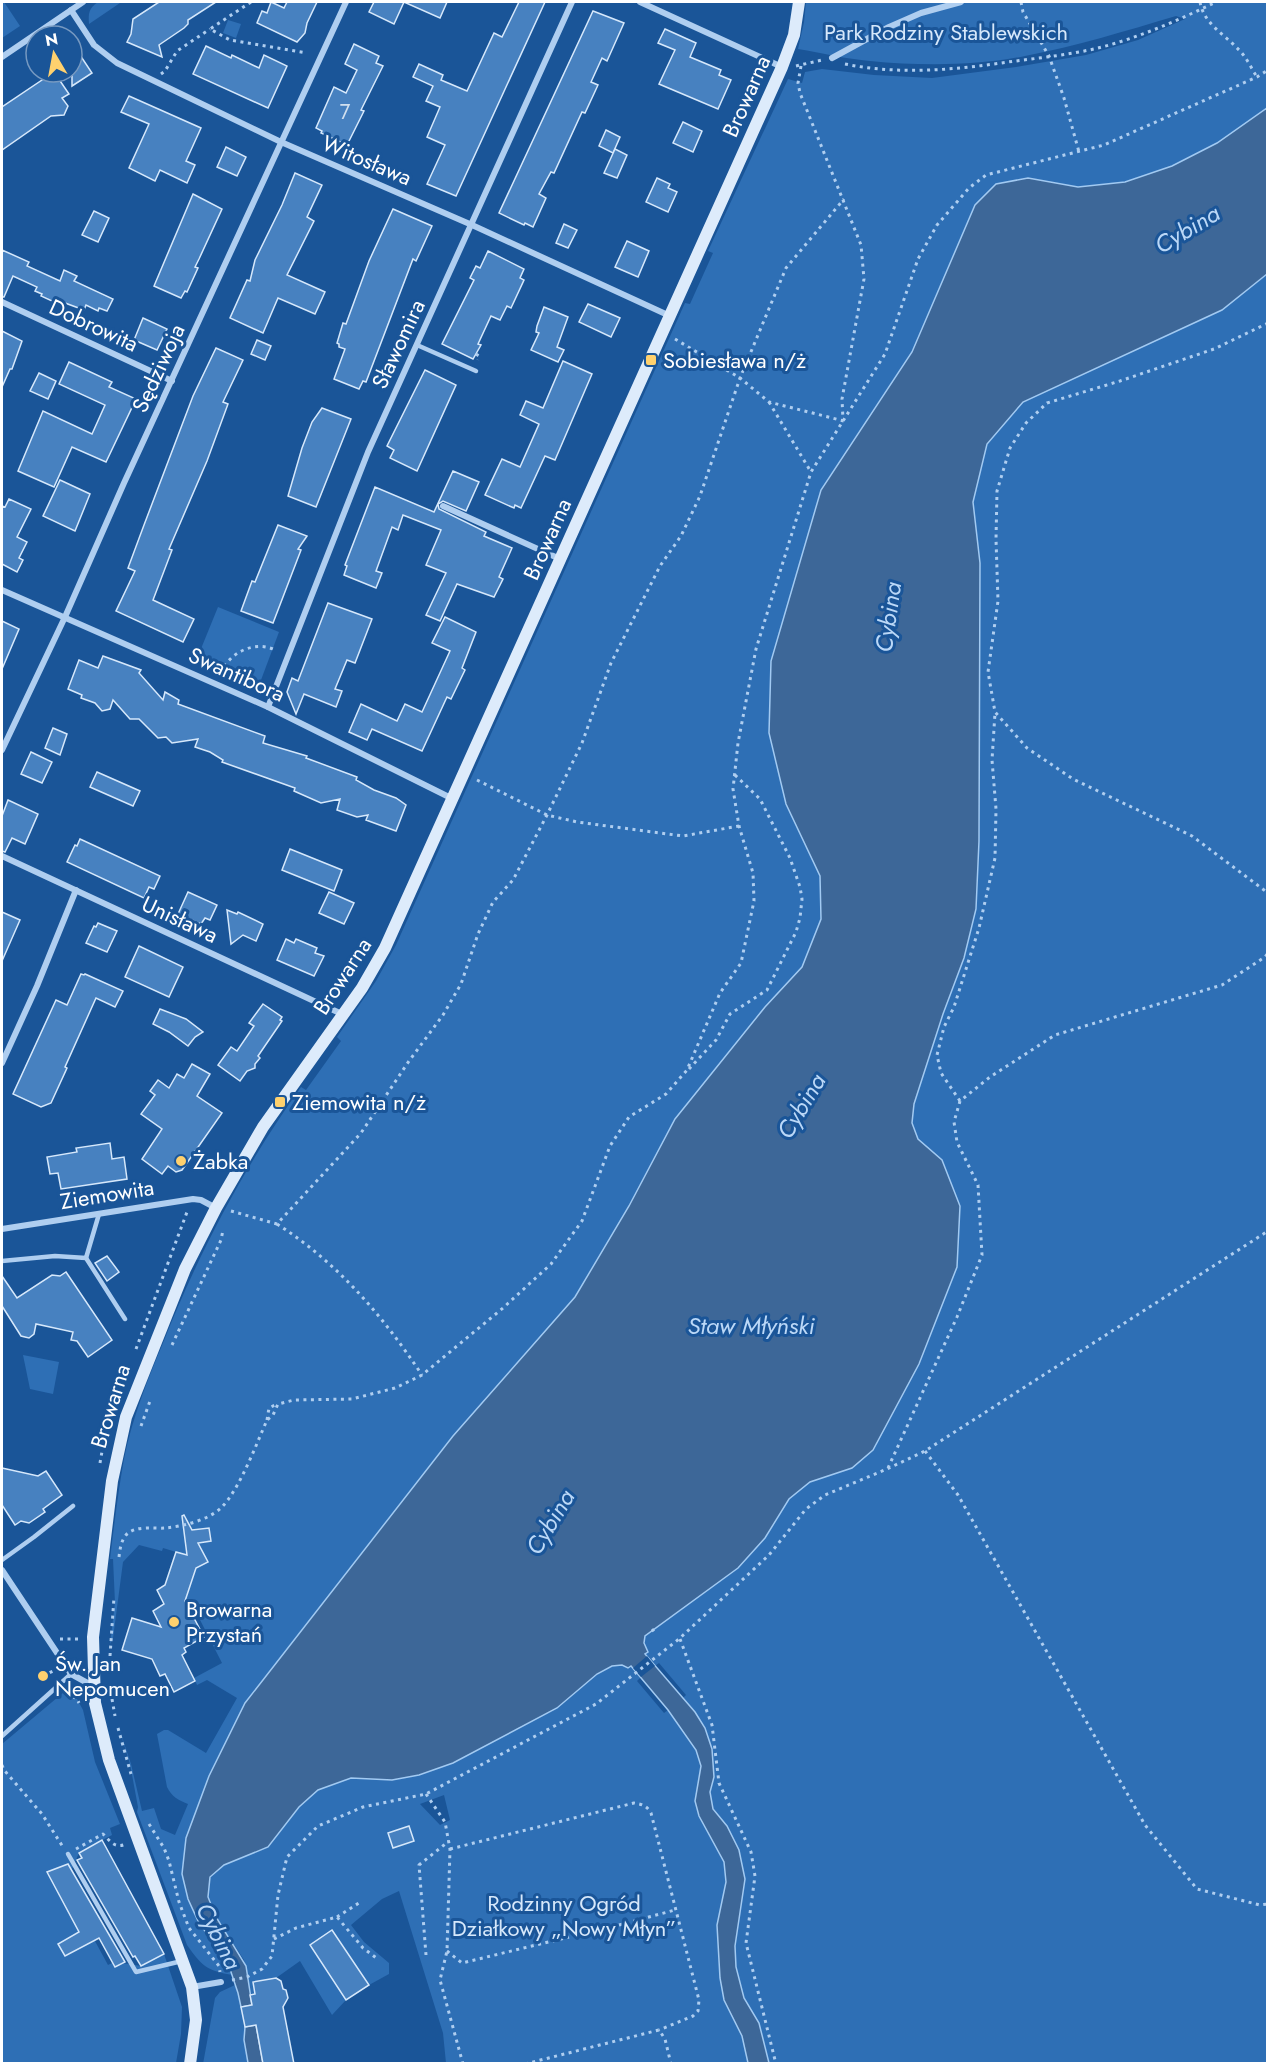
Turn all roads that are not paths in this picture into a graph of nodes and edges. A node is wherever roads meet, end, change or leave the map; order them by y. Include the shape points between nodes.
1 (83, 2) edge
2 (346, 2) edge
3 (572, 2) edge
4 (640, 2) edge
5 (799, 2) edge
6 (961, 2) edge
7 (70, 10) junction
8 (2, 57) edge
9 (832, 58) road end
10 (782, 67) junction
11 (281, 142) junction
12 (472, 225) junction
13 (2, 302) edge
14 (670, 316) junction
15 (417, 345) junction
16 (476, 371) dead end
17 (172, 381) junction
18 (443, 506) dead end
19 (561, 559) junction
20 (2, 590) edge
21 (65, 617) junction
22 (268, 707) junction
23 (2, 750) edge
24 (453, 799) junction
25 (2, 856) edge
26 (76, 890) junction
27 (344, 1015) junction
28 (2, 1063) edge
29 (221, 1209) junction
30 (99, 1214) junction
31 (2, 1229) edge
32 (86, 1258) junction
33 (2, 1260) edge
34 (125, 1319) dead end
35 (73, 1506) dead end
36 (2, 1560) edge
37 (2, 1570) edge
38 (71, 1674) junction
39 (93, 1686) junction
40 (113, 1688) dead end
41 (2, 1736) edge
42 (68, 1854) road end
43 (184, 1960) junction
44 (221, 1982) road end
45 (192, 1987) junction
46 (190, 2064) edge

1 - 7 street
2 - 11 street, Sędziwoja
3 - 12 street, Sławomira
4 - 10 street
5 - 10 street, Browarna via 794,35
6 - 9 street via 921,13
7 - 8 street
7 - 11 street, Witosława via 94,45 116,63
10 - 14 street, Browarna
11 - 12 street, Witosława
11 - 17 street, Sędziwoja
12 - 14 street, Witosława
12 - 15 street, Sławomira
13 - 17 street, Dobrowita
14 - 19 street, Browarna
15 - 16 lane
15 - 22 street, Sławomira via 354,487
17 - 21 street, Sędziwoja
18 - 19 street
19 - 24 street, Browarna
20 - 21 street, Swantibora
21 - 22 street, Swantibora
21 - 23 street, Sędziwoja
22 - 24 street, Swantibora
24 - 27 street, Browarna via 385,948
25 - 26 street, Unisława
26 - 27 street, Unisława
26 - 28 street
27 - 29 street, Browarna via 263,1127
29 - 30 street, Ziemowita via 193,1199
29 - 39 street, Browarna via 184,1269 120,1438 93,1637
30 - 31 street, Ziemowita
30 - 32 lane
32 - 33 lane
32 - 34 lane
35 - 36 lane
37 - 38 street
38 - 39 street
38 - 41 lane
39 - 40 lane
39 - 43 street, Browarna via 109,1760
42 - 43 lane via 135,1972
43 - 45 street, Browarna
44 - 45 street
45 - 46 street, Browarna via 196,2020

